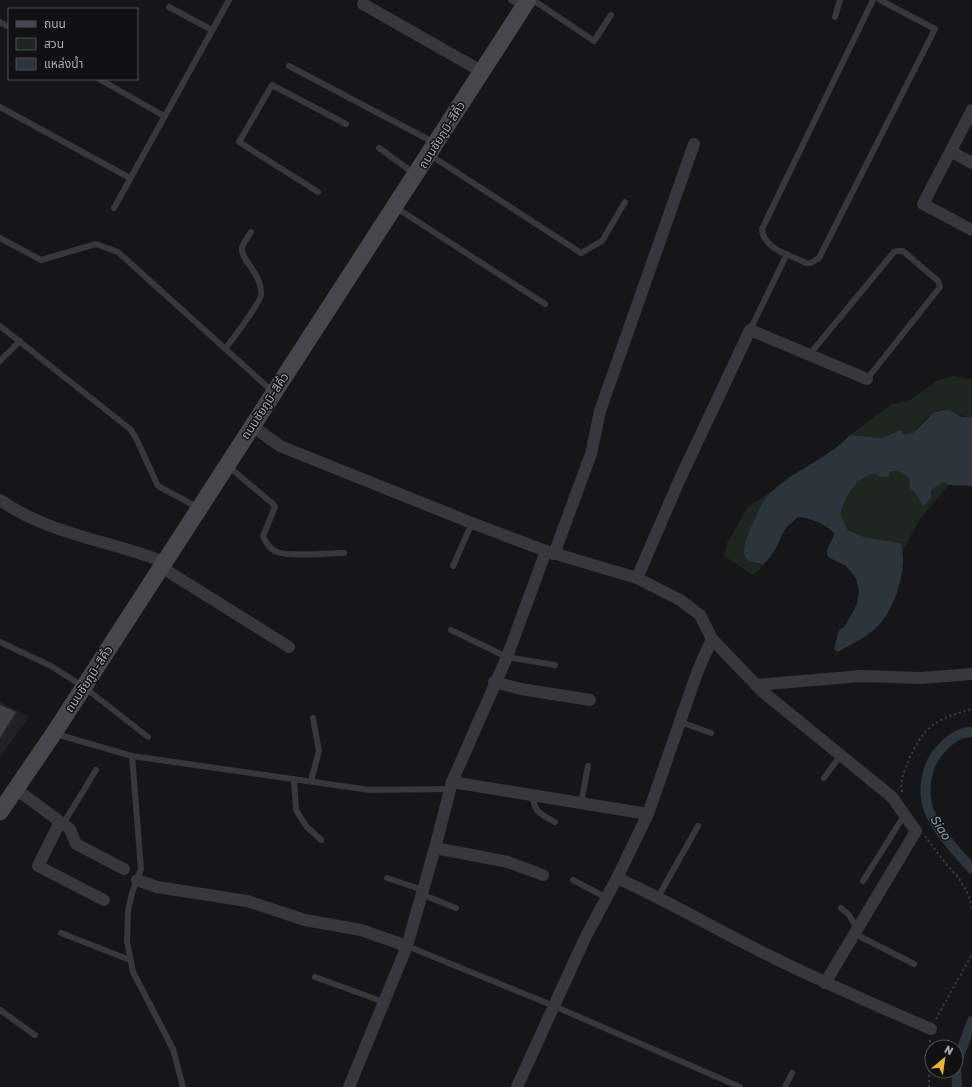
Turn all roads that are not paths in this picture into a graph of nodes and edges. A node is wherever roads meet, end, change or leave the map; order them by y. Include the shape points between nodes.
1 (229, 0) edge
2 (840, 0) edge
3 (873, 0) edge
4 (880, 0) edge
5 (524, 2) edge
6 (363, 4) dead end
7 (169, 7) dead end
8 (611, 15) dead end
9 (835, 17) dead end
10 (212, 30) junction
11 (289, 66) dead end
12 (482, 72) junction
13 (101, 80) edge
14 (0, 107) edge
15 (972, 110) edge
16 (164, 116) junction
17 (346, 124) dead end
18 (694, 144) dead end
19 (379, 148) dead end
20 (433, 149) junction
21 (952, 152) junction
22 (972, 163) edge
23 (417, 174) junction
24 (130, 178) junction
25 (318, 192) dead end
26 (624, 202) dead end
27 (114, 208) dead end
28 (395, 208) junction
29 (972, 230) edge
30 (251, 232) dead end
31 (0, 238) edge
32 (787, 254) junction
33 (545, 304) dead end
34 (0, 326) edge
35 (750, 330) junction
36 (20, 341) junction
37 (226, 349) junction
38 (809, 355) junction
39 (0, 361) edge
40 (867, 379) joint
41 (273, 392) junction
42 (252, 426) junction
43 (226, 465) junction
44 (0, 500) edge
45 (199, 508) junction
46 (472, 523) junction
47 (550, 552) junction
48 (344, 553) dead end
49 (163, 565) junction
50 (453, 566) dead end
51 (637, 578) junction
52 (451, 630) dead end
53 (712, 639) junction
54 (0, 642) edge
55 (289, 648) dead end
56 (507, 657) junction
57 (554, 664) dead end
58 (972, 674) edge
59 (494, 682) junction
60 (756, 685) junction
61 (84, 687) junction
62 (590, 700) dead end
63 (312, 718) dead end
64 (680, 722) junction
65 (54, 733) junction
66 (711, 733) dead end
67 (148, 737) dead end
68 (132, 756) junction
69 (840, 756) junction
70 (588, 766) dead end
71 (96, 770) dead end
72 (294, 778) junction
73 (824, 778) dead end
74 (311, 781) junction
75 (450, 785) junction
76 (16, 789) junction
77 (532, 795) junction
78 (581, 803) junction
79 (0, 812) edge
80 (648, 814) junction
81 (905, 814) junction
82 (555, 822) dead end
83 (62, 823) junction
84 (698, 826) dead end
85 (320, 840) dead end
86 (435, 848) junction
87 (124, 869) dead end
88 (543, 875) dead end
89 (387, 878) dead end
90 (617, 878) junction
91 (137, 880) junction
92 (573, 880) dead end
93 (863, 881) dead end
94 (422, 892) junction
95 (658, 897) junction
96 (607, 898) junction
97 (104, 900) dead end
98 (456, 908) dead end
99 (841, 908) dead end
100 (61, 932) dead end
101 (857, 932) junction
102 (406, 946) junction
103 (130, 960) junction
104 (914, 964) dead end
105 (315, 976) dead end
106 (825, 983) junction
107 (384, 1002) junction
108 (554, 1006) junction
109 (0, 1010) edge
110 (931, 1029) road end
111 (35, 1035) dead end
112 (792, 1074) dead end
113 (183, 1087) edge
114 (350, 1087) edge
115 (517, 1087) edge
116 (740, 1087) edge
117 (786, 1087) edge

1 - 10 lane
2 - 9 lane
3 - 32 lane via 762,228 765,241
4 - 32 lane via 935,29 819,258 806,263
5 - 8 lane via 594,41
5 - 12 main road, ถนนชัยภูมิ-สีคิ้ว
6 - 12 street
7 - 10 lane
10 - 16 lane
11 - 20 lane
12 - 20 main road, ถนนชัยภูมิ-สีคิ้ว
13 - 16 lane
14 - 24 lane
15 - 21 street
16 - 24 lane
17 - 25 lane via 272,85 239,142
18 - 47 street via 600,411 591,454
19 - 23 lane
20 - 23 main road, ถนนชัยภูมิ-สีคิ้ว
20 - 26 lane via 581,253 602,241
21 - 22 street
21 - 29 street via 923,204
23 - 28 main road, ถนนชัยภูมิ-สีคิ้ว
24 - 27 lane
28 - 33 lane
28 - 41 main road, ถนนชัยภูมิ-สีคิ้ว
30 - 37 lane via 242,247 242,255 255,272 261,286 261,297
31 - 37 lane via 41,260 96,244 118,252
32 - 35 lane
34 - 36 lane
35 - 38 street
35 - 51 street
36 - 39 lane
36 - 45 lane via 130,429 158,486
37 - 41 lane
38 - 40 street
38 - 40 lane via 894,252 903,251 938,281 940,287
41 - 42 main road, ถนนชัยภูมิ-สีคิ้ว
42 - 43 main road, ถนนชัยภูมิ-สีคิ้ว
42 - 46 street via 280,446
43 - 45 main road, ถนนชัยภูมิ-สีคิ้ว
43 - 48 lane via 272,503 273,514 263,536 264,541 275,552
44 - 49 street via 41,522 139,552
45 - 49 main road, ถนนชัยภูมิ-สีคิ้ว
46 - 47 street
46 - 50 lane
47 - 51 street
47 - 56 street
49 - 55 street
49 - 61 main road, ถนนชัยภูมิ-สีคิ้ว
51 - 53 street via 680,600 700,615
52 - 56 lane
53 - 60 street
53 - 64 street
54 - 61 lane via 51,666
56 - 57 lane
56 - 59 street
58 - 60 street via 921,678 861,676
59 - 62 street
59 - 75 street
60 - 69 street
61 - 65 main road, ถนนชัยภูมิ-สีคิ้ว
61 - 67 lane
63 - 74 lane via 319,751
64 - 66 lane
64 - 80 street
65 - 68 lane
65 - 76 main road, ถนนชัยภูมิ-สีคิ้ว
68 - 72 lane
68 - 91 lane via 141,855 141,869
69 - 73 lane
69 - 81 street via 892,797
70 - 78 lane
71 - 83 lane
72 - 74 lane
72 - 85 lane via 296,810 306,826
74 - 75 lane via 370,790
75 - 77 street
75 - 86 street
76 - 79 main road, ถนนชัยภูมิ-สีคิ้ว
76 - 83 street
77 - 78 street
77 - 82 lane via 538,812
78 - 80 street
80 - 90 street
81 - 93 lane
81 - 101 street via 916,831
83 - 87 street via 70,829 76,844
83 - 97 street via 38,866
84 - 95 lane
86 - 88 street via 508,862
86 - 94 street
89 - 94 lane
90 - 95 street
90 - 96 street
91 - 102 street via 157,886 247,901 305,920 361,930
91 - 103 lane via 128,911 127,941
92 - 96 lane
94 - 98 lane
94 - 102 street
95 - 106 street
96 - 108 street via 585,938
99 - 101 lane via 849,915
100 - 103 lane
101 - 104 lane
101 - 106 street
102 - 107 street
102 - 108 lane
103 - 113 lane via 132,972 173,1049
105 - 107 lane
106 - 110 street
107 - 114 street
108 - 115 street
108 - 116 lane
109 - 111 lane
112 - 117 lane

